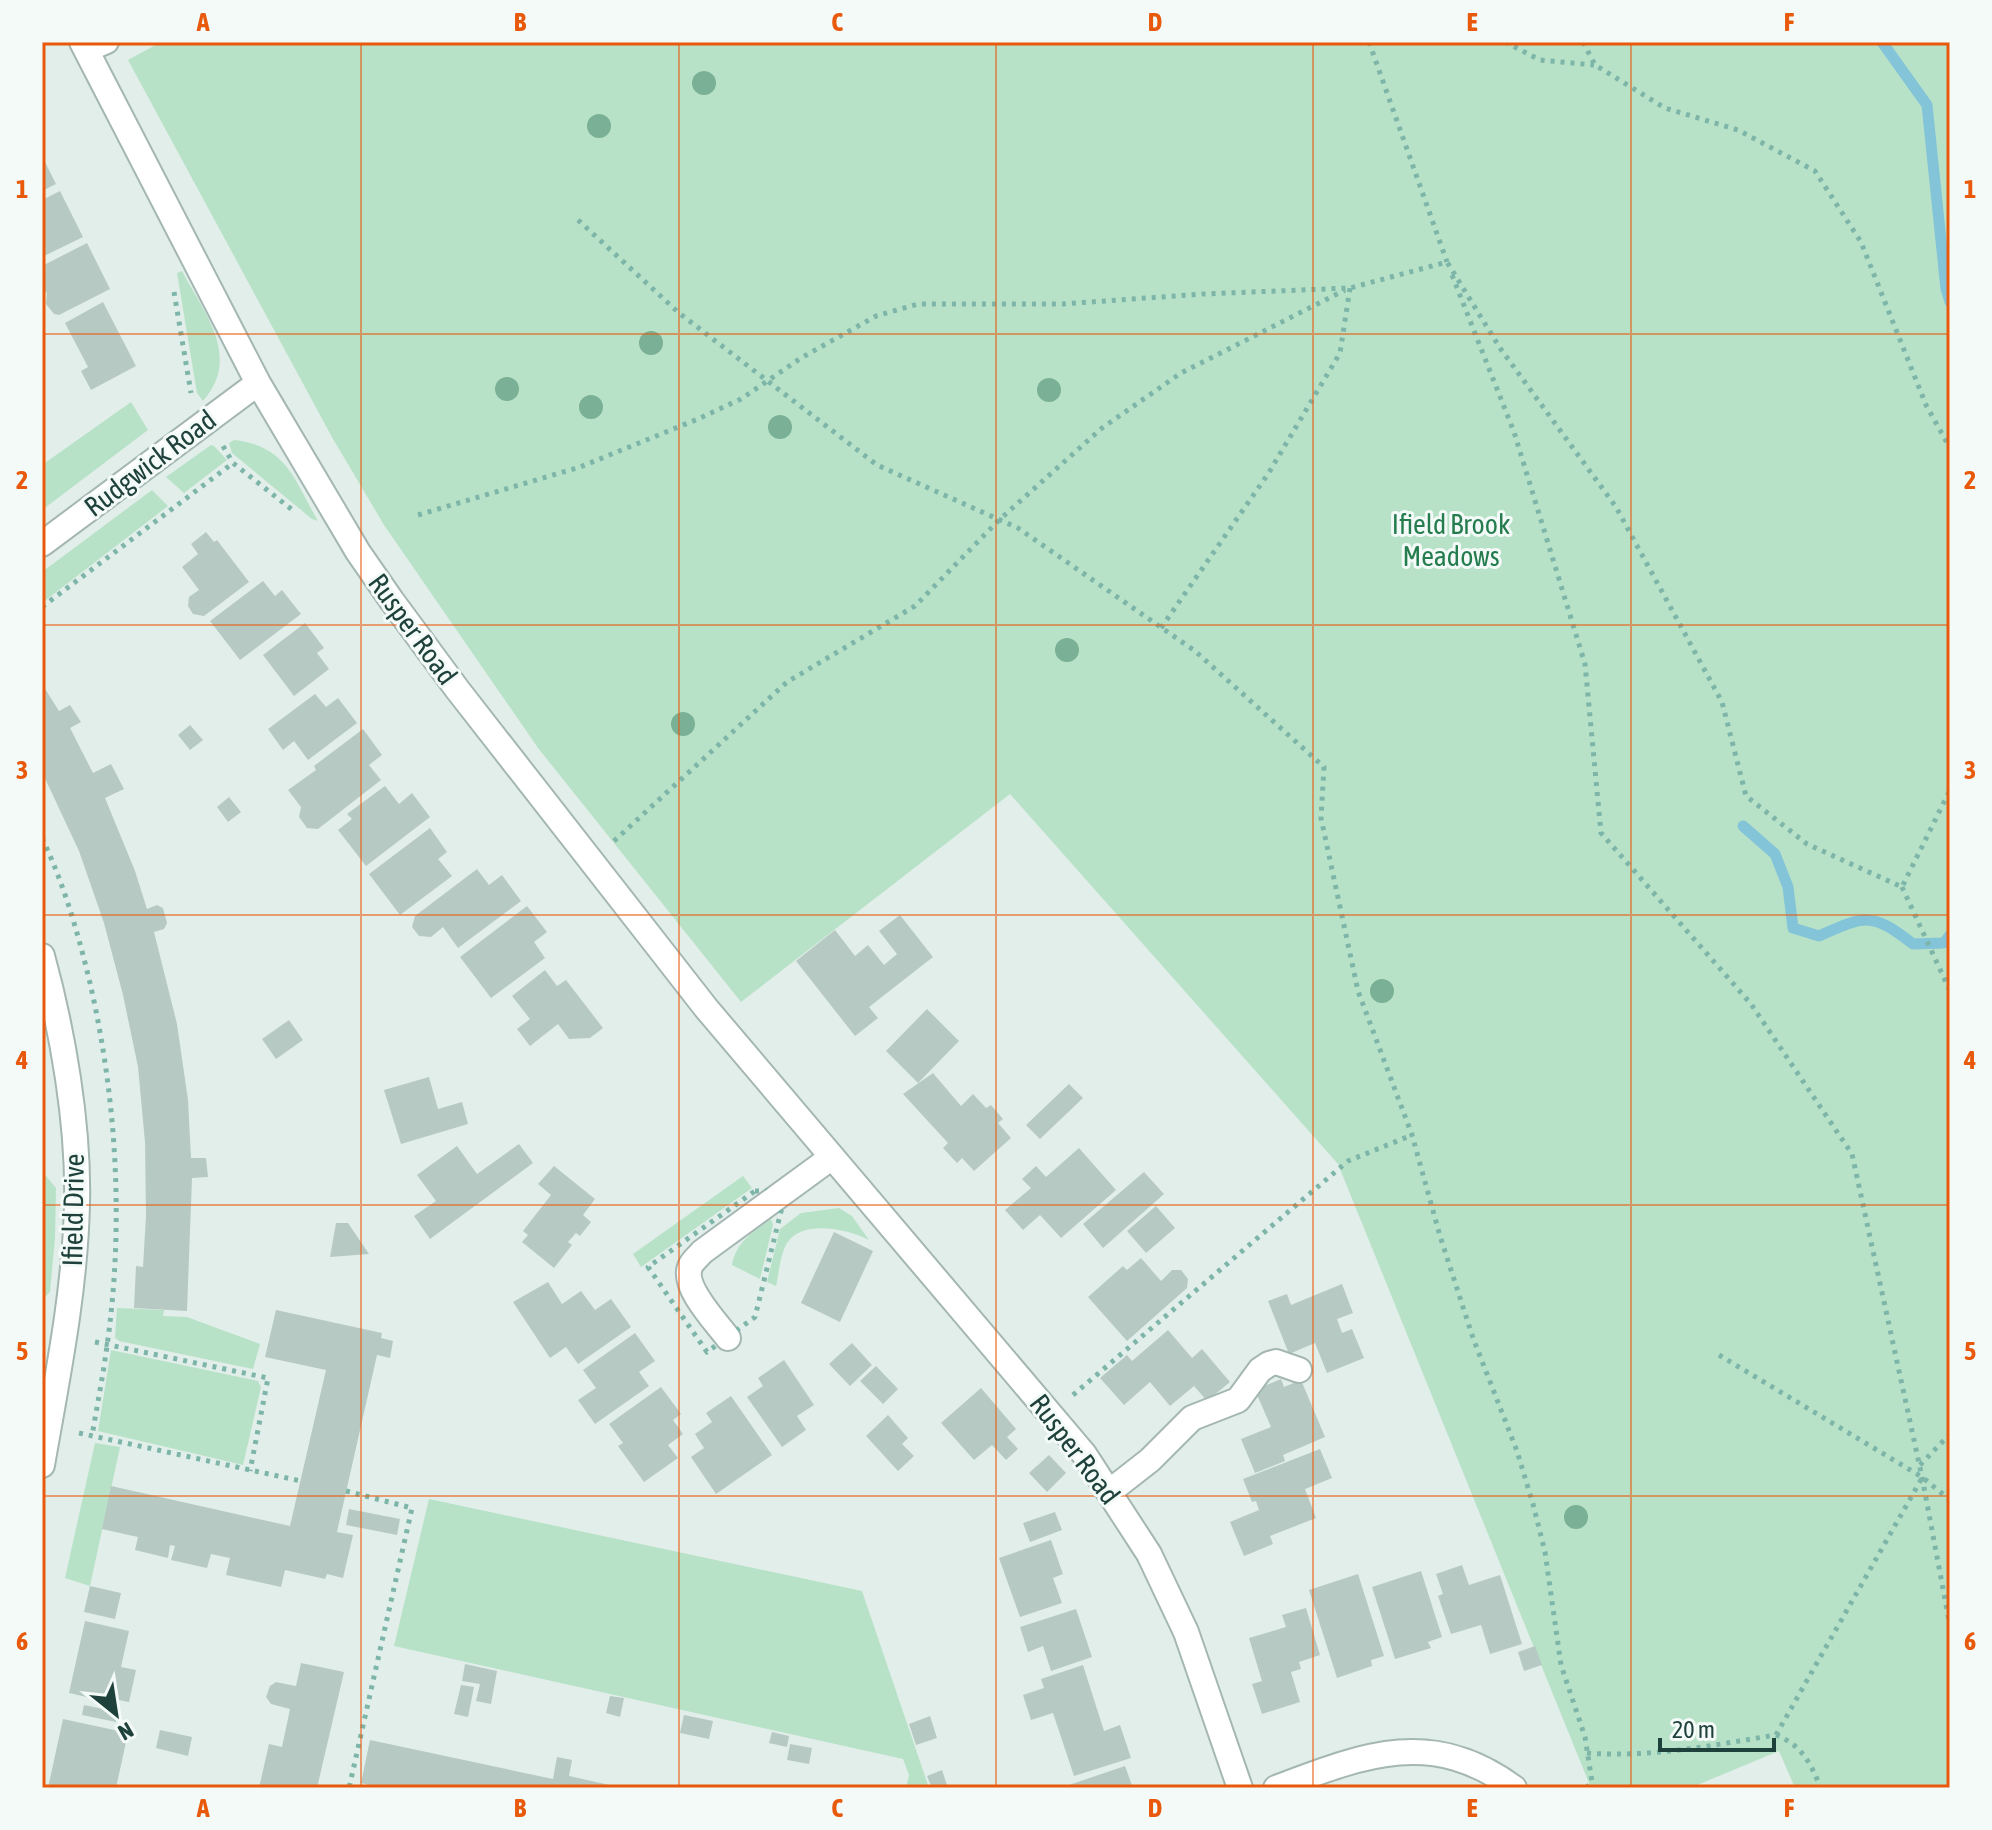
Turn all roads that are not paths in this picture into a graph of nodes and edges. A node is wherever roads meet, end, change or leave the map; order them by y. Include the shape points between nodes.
1 (92, 45) edge
2 (258, 383) junction
3 (42, 544) edge
4 (42, 956) edge
5 (832, 1157) junction
6 (728, 1338) dead end
7 (1299, 1370) dead end
8 (42, 1465) edge
9 (1109, 1492) junction
10 (1240, 1788) edge
11 (1276, 1788) edge
12 (1514, 1788) edge

1 - 2 street, Rusper Road
2 - 3 street, Rudgwick Road
2 - 5 street, Rusper Road via 358,552 447,677 706,1008
4 - 8 street, Ifield Drive via 64,1060 77,1202 64,1336
5 - 6 street via 690,1265 692,1290
5 - 9 street, Rusper Road via 1051,1413
7 - 9 street via 1269,1364 1238,1400 1192,1418
9 - 10 street, Rusper Road via 1149,1554 1186,1632
11 - 12 street via 1406,1751 1464,1760

